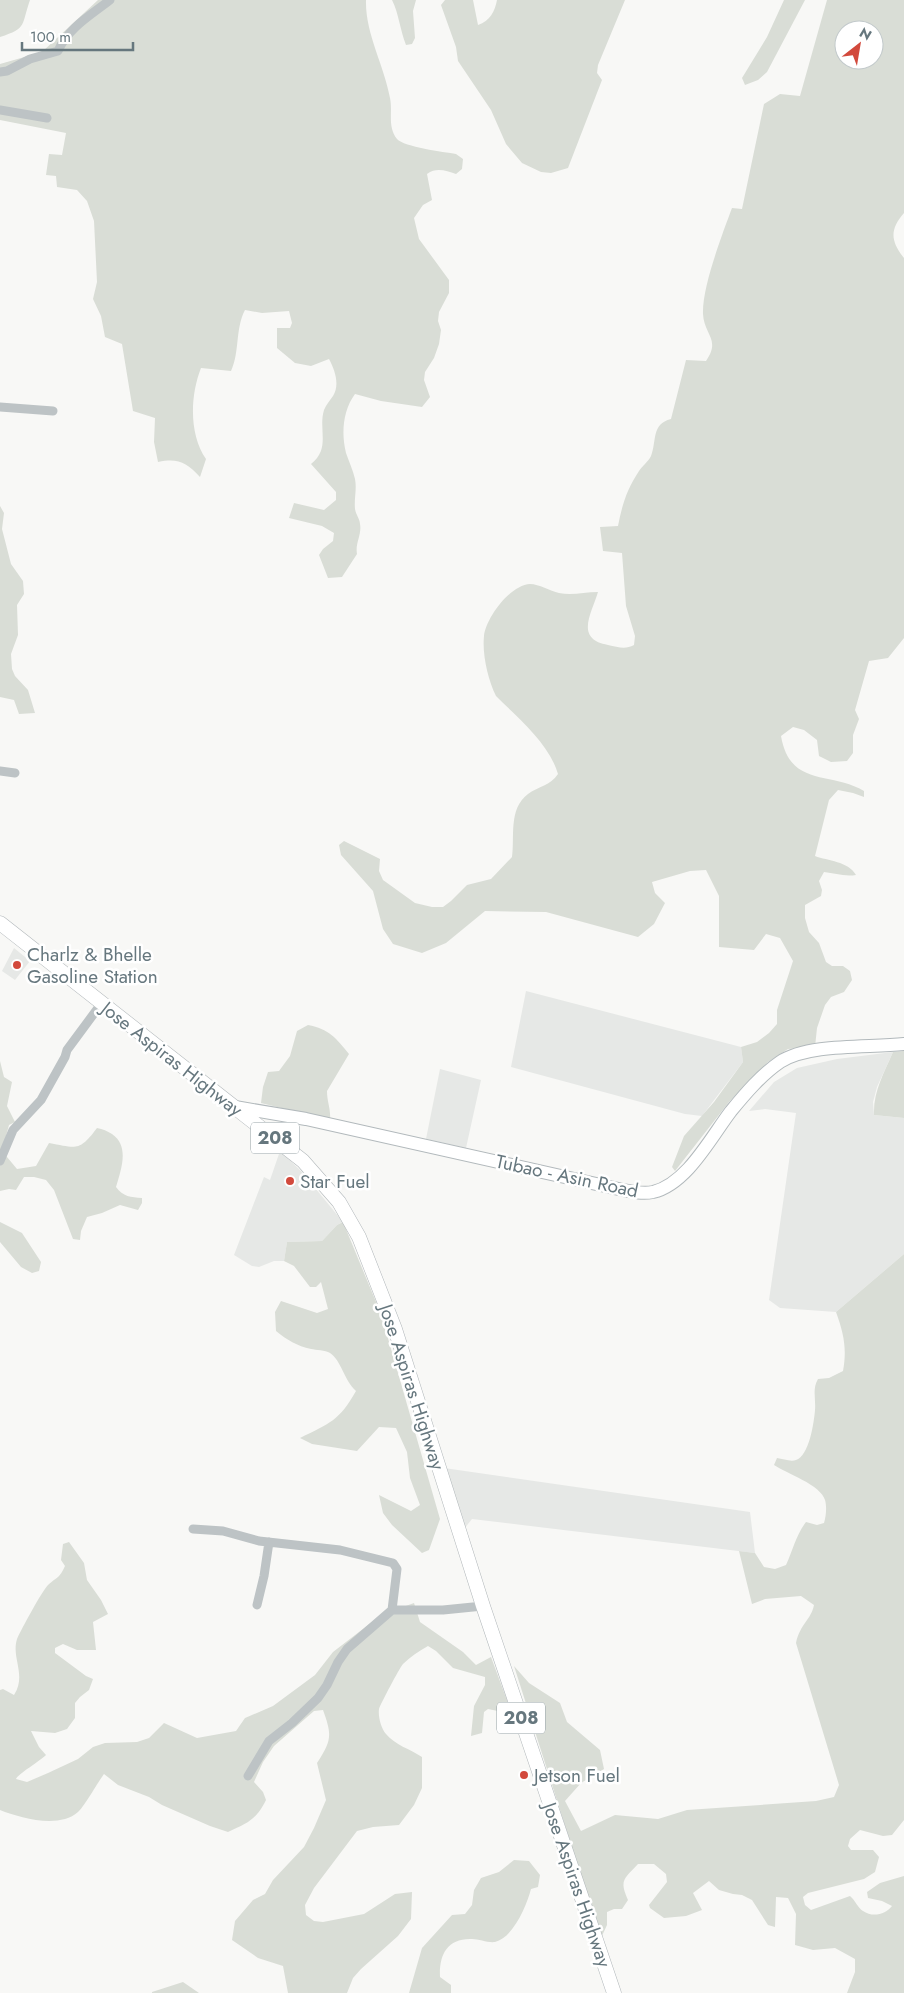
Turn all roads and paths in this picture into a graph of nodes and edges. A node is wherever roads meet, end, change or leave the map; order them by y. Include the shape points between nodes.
1 (110, 0) edge
2 (0, 72) edge
3 (0, 110) edge
4 (47, 118) dead end
5 (0, 407) edge
6 (53, 411) dead end
7 (0, 771) edge
8 (15, 773) dead end
9 (0, 923) edge
10 (101, 1004) junction
11 (904, 1044) edge
12 (236, 1108) junction
13 (0, 1160) edge
14 (193, 1529) dead end
15 (269, 1542) junction
16 (257, 1605) dead end
17 (483, 1606) junction
18 (392, 1610) junction
19 (248, 1776) dead end
20 (614, 1993) edge

1 - 2 street via 69,32 58,51
3 - 4 street
5 - 6 street
7 - 8 street
9 - 10 main road, Jose Aspiras Highway / 208
10 - 12 main road, Jose Aspiras Highway / 208
10 - 13 street via 67,1050 46,1093 13,1130
11 - 12 main road, Tubao - Asin Road via 803,1053 781,1062 760,1079 732,1110 676,1181 644,1193 306,1119
12 - 17 main road, Jose Aspiras Highway / 208 via 314,1171 339,1202 359,1237 394,1329
14 - 15 street via 223,1531
15 - 16 street
15 - 18 street via 340,1550 394,1564 397,1570
17 - 18 street
17 - 20 main road, Jose Aspiras Highway / 208
18 - 19 street via 347,1649 318,1698 269,1741

